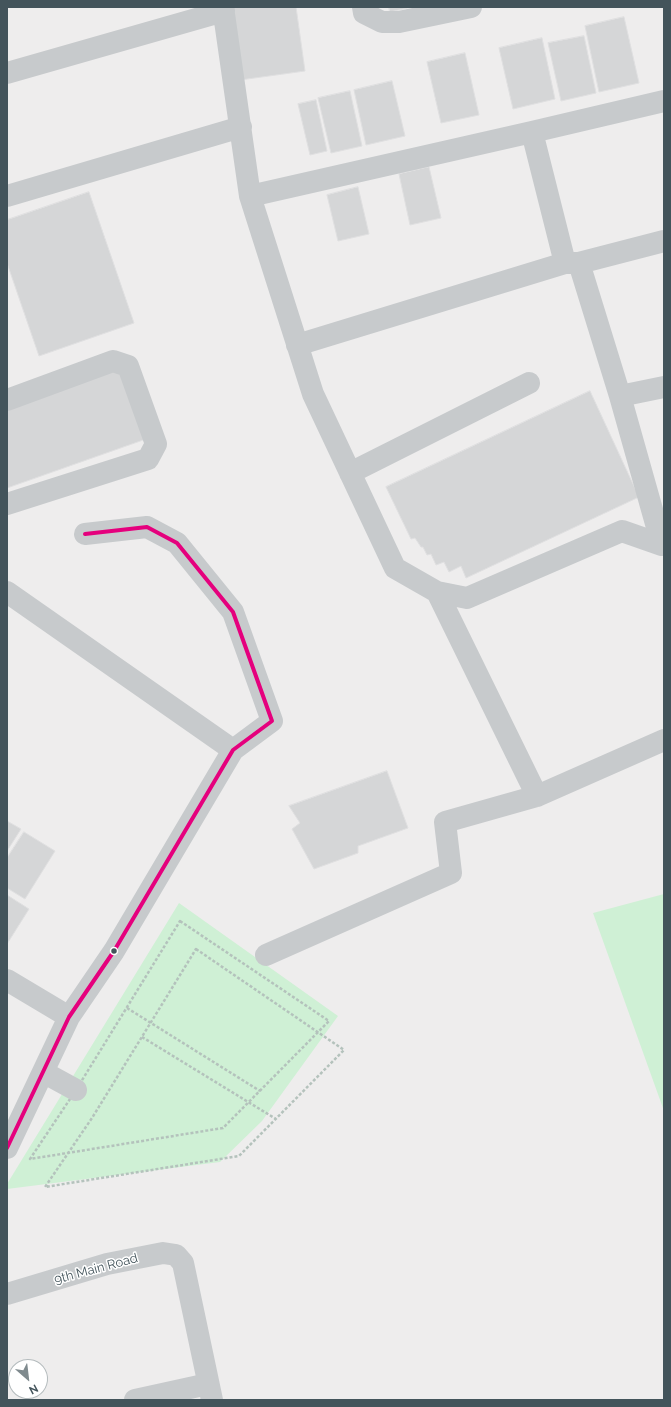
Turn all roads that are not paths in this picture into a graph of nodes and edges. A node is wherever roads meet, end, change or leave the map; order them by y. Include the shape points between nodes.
1 (363, 7) edge
2 (471, 7) edge
3 (224, 9) edge
4 (7, 73) edge
5 (664, 101) edge
6 (240, 127) junction
7 (532, 132) junction
8 (7, 196) edge
9 (250, 196) junction
10 (664, 241) edge
11 (572, 263) junction
12 (297, 345) junction
13 (529, 383) dead end
14 (664, 387) edge
15 (620, 396) junction
16 (7, 400) edge
17 (350, 472) junction
18 (7, 504) edge
19 (85, 534) dead end
20 (663, 546) edge
21 (7, 592) edge
22 (438, 592) junction
23 (664, 740) edge
24 (233, 750) junction
25 (537, 796) junction
26 (266, 955) dead end
27 (7, 980) edge
28 (69, 1017) junction
29 (43, 1072) junction
30 (76, 1090) road end
31 (7, 1148) edge
32 (7, 1294) edge
33 (210, 1392) edge
34 (135, 1400) edge

1 - 2 street via 364,13 382,22 399,22
3 - 4 street
3 - 6 street
5 - 7 street
6 - 8 street
6 - 9 street
7 - 9 street
7 - 11 street
9 - 12 street
10 - 11 street
11 - 12 street
11 - 15 street
12 - 17 street via 313,394
13 - 17 street
14 - 15 street
15 - 20 street
16 - 18 street via 113,361 128,366 156,444 148,459
17 - 22 street via 395,568
19 - 24 street via 147,527 177,543 233,612 272,721
20 - 22 street via 622,531 467,598
21 - 24 street
22 - 25 street
23 - 25 street
24 - 28 street via 114,951
25 - 26 street via 445,822 451,873
27 - 28 street
28 - 29 street
29 - 30 street
29 - 31 street
32 - 33 street, 9th Main Road via 107,1264 163,1253 176,1255 183,1263
33 - 34 street

